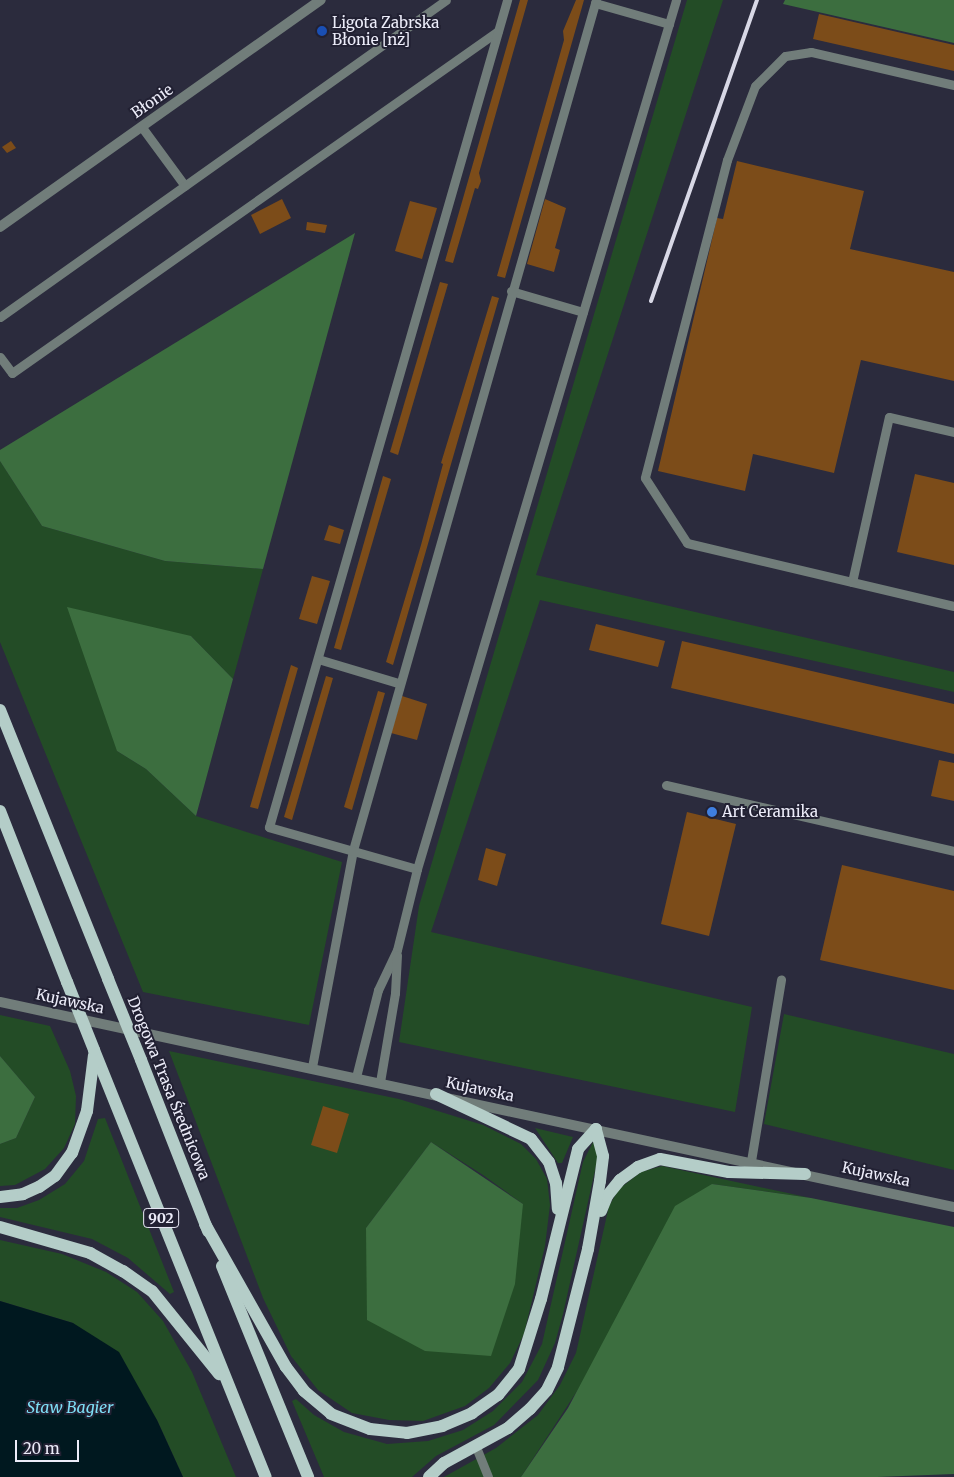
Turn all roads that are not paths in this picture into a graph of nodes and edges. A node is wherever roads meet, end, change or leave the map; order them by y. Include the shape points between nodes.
1 (321, 0) edge
2 (446, 0) edge
3 (507, 0) edge
4 (676, 0) edge
5 (595, 2) edge
6 (669, 24) junction
7 (498, 31) junction
8 (954, 85) edge
9 (141, 126) junction
10 (185, 186) junction
11 (0, 227) edge
12 (511, 291) junction
13 (583, 312) junction
14 (0, 317) edge
15 (0, 357) edge
16 (954, 432) edge
17 (852, 582) junction
18 (954, 606) edge
19 (318, 658) junction
20 (398, 683) junction
21 (0, 710) edge
22 (666, 785) dead end
23 (0, 811) edge
24 (353, 850) junction
25 (954, 851) edge
26 (417, 869) junction
27 (397, 950) junction
28 (781, 979) dead end
29 (0, 1002) edge
30 (94, 1050) junction
31 (312, 1067) junction
32 (356, 1077) junction
33 (380, 1082) junction
34 (436, 1094) junction
35 (596, 1129) junction
36 (752, 1161) junction
37 (805, 1174) junction
38 (0, 1197) edge
39 (954, 1207) edge
40 (205, 1224) junction
41 (0, 1227) edge
42 (556, 1239) junction
43 (588, 1249) junction
44 (228, 1386) junction
45 (476, 1447) junction
46 (266, 1477) edge
47 (308, 1477) edge
48 (429, 1477) edge
49 (488, 1477) edge

1 - 9 street, Błonie
2 - 10 lane
3 - 7 lane
4 - 6 lane
5 - 6 lane
5 - 12 lane
6 - 13 lane
7 - 15 lane via 12,373
7 - 19 lane
8 - 17 lane via 811,52 785,56 755,86 727,160 645,478 687,543
9 - 10 lane
9 - 11 street, Błonie
10 - 14 lane
12 - 13 lane
12 - 20 lane
13 - 26 lane
16 - 17 lane via 889,417
17 - 18 lane
19 - 20 lane
19 - 24 lane via 269,827
20 - 24 lane
21 - 40 main road, Drogowa Trasa Średnicowa / 902, bridge
22 - 25 lane
23 - 30 main road, 902, bridge
24 - 26 lane
24 - 31 lane
26 - 27 lane
27 - 32 lane via 378,990
27 - 33 lane via 395,993
28 - 36 lane
29 - 31 street, Kujawska
30 - 38 main road via 87,1112 72,1152 55,1176 39,1187 23,1194
30 - 44 main road, 902
31 - 32 street, Kujawska
32 - 33 street, Kujawska
33 - 34 street, Kujawska
34 - 35 street, Kujawska
34 - 42 main road via 531,1139 549,1162 556,1183
35 - 36 street, Kujawska
35 - 42 main road via 578,1149
35 - 43 main road via 603,1156
36 - 37 street, Kujawska
37 - 39 street, Kujawska
37 - 43 main road via 729,1172 660,1159 638,1166 607,1196
40 - 42 main road via 286,1367 304,1391 331,1414 370,1429 406,1433 442,1426 472,1413 498,1395 509,1382 519,1369 531,1336
40 - 47 main road, Drogowa Trasa Średnicowa / 902
41 - 44 main road via 90,1253 131,1276 152,1291
43 - 45 main road via 566,1341 547,1390 508,1428
44 - 46 main road, 902
45 - 48 main road via 444,1463
45 - 49 lane

